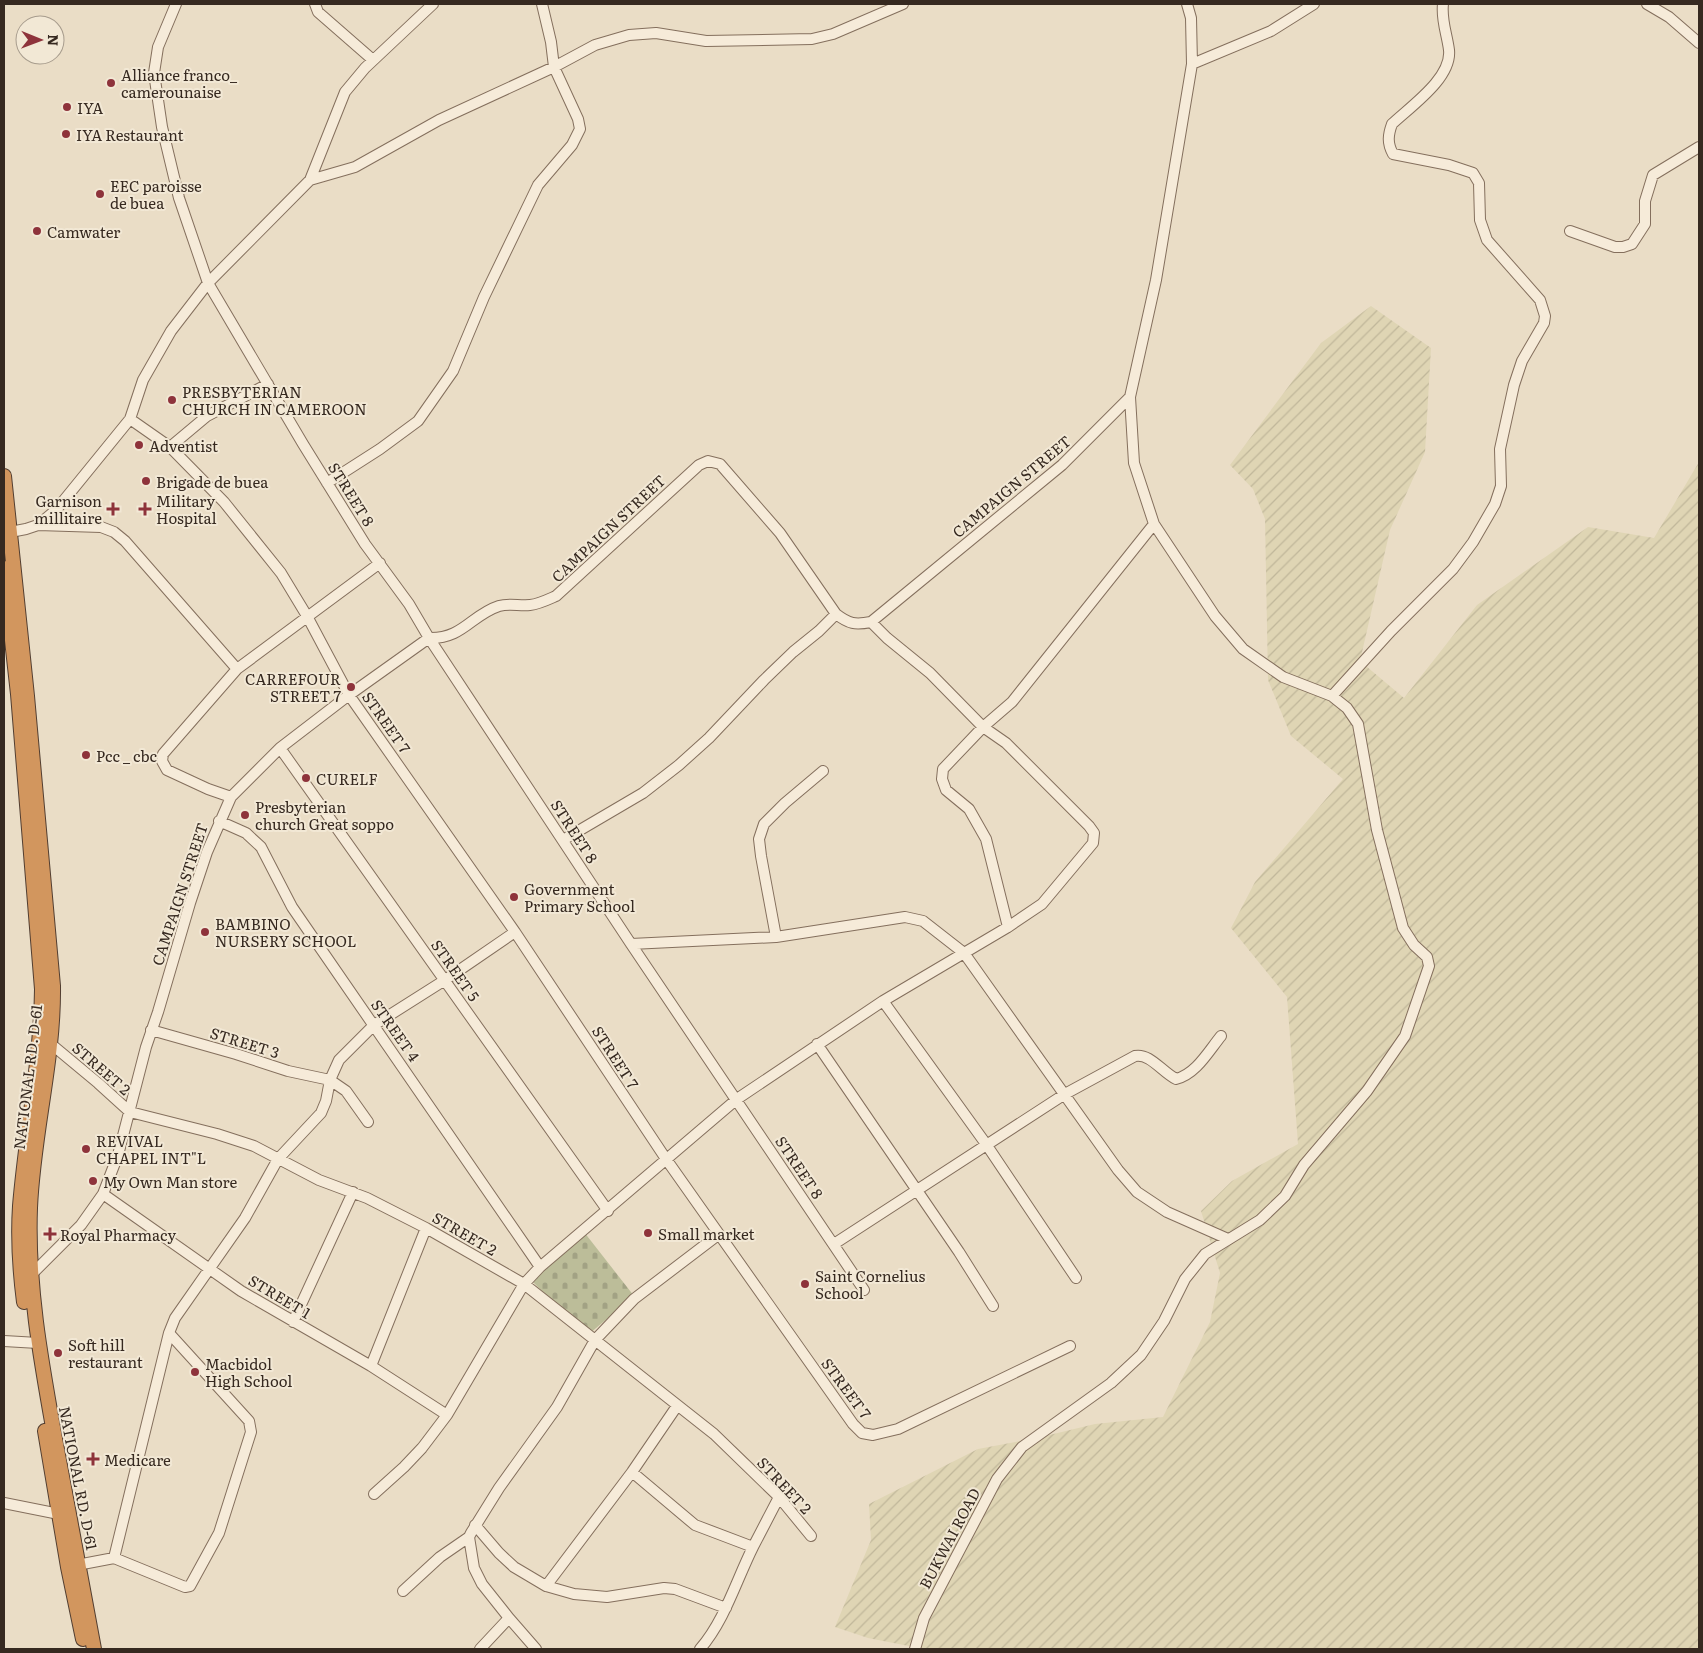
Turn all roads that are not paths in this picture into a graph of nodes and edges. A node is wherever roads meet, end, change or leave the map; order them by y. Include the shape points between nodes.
1 (176, 4) edge
2 (315, 4) edge
3 (433, 4) edge
4 (542, 4) edge
5 (903, 4) edge
6 (1187, 4) edge
7 (1314, 4) edge
8 (1443, 4) edge
9 (1647, 4) edge
10 (1699, 44) edge
11 (374, 60) junction
12 (1192, 64) junction
13 (554, 67) junction
14 (1699, 147) edge
15 (310, 180) junction
16 (1570, 231) dead end
17 (208, 283) junction
18 (268, 384) junction
19 (1130, 398) junction
20 (130, 419) junction
21 (170, 446) junction
22 (4, 476) edge
23 (327, 483) junction
24 (1154, 524) junction
25 (38, 525) junction
26 (7, 532) edge
27 (380, 563) junction
28 (4, 568) edge
29 (836, 614) junction
30 (307, 616) junction
31 (871, 622) junction
32 (429, 638) junction
33 (237, 669) junction
34 (350, 695) junction
35 (1332, 696) junction
36 (983, 727) junction
37 (280, 748) junction
38 (823, 771) dead end
39 (231, 797) junction
40 (219, 821) junction
41 (563, 840) junction
42 (1008, 927) junction
43 (516, 932) junction
44 (776, 937) junction
45 (630, 944) junction
46 (964, 953) junction
47 (445, 980) junction
48 (883, 1001) junction
49 (374, 1025) junction
50 (151, 1030) junction
51 (1221, 1036) dead end
52 (51, 1044) junction
53 (817, 1044) junction
54 (330, 1080) junction
55 (1065, 1094) junction
56 (736, 1099) junction
57 (130, 1112) junction
58 (368, 1122) dead end
59 (986, 1144) junction
60 (278, 1159) junction
61 (666, 1159) junction
62 (915, 1190) junction
63 (353, 1192) junction
64 (103, 1194) junction
65 (608, 1211) junction
66 (426, 1228) junction
67 (718, 1235) junction
68 (1228, 1239) junction
69 (834, 1244) junction
70 (540, 1267) junction
71 (210, 1269) junction
72 (1076, 1278) dead end
73 (26, 1279) junction
74 (524, 1284) junction
75 (864, 1290) dead end
76 (993, 1306) dead end
77 (294, 1322) junction
78 (169, 1333) junction
79 (595, 1340) junction
80 (4, 1341) edge
81 (34, 1343) junction
82 (1070, 1346) dead end
83 (371, 1366) junction
84 (677, 1406) junction
85 (447, 1415) junction
86 (632, 1472) junction
87 (374, 1494) dead end
88 (779, 1497) junction
89 (4, 1503) edge
90 (59, 1514) junction
91 (475, 1525) junction
92 (469, 1536) junction
93 (811, 1536) dead end
94 (753, 1547) junction
95 (114, 1558) junction
96 (74, 1566) junction
97 (546, 1586) junction
98 (403, 1590) dead end
99 (726, 1608) junction
100 (508, 1618) junction
101 (706, 1647) edge
102 (85, 1649) edge
103 (94, 1649) edge
104 (480, 1649) edge
105 (536, 1649) edge
106 (915, 1649) edge

1 - 17 street, STREET 8 via 158,47 154,73 162,127 179,198
2 - 11 street via 318,12
3 - 11 street
4 - 13 street
5 - 13 street via 833,34 812,39 706,41 656,33 629,35 596,46
6 - 12 street via 1191,18
7 - 12 street via 1271,31
8 - 35 street via 1441,14 1449,52 1447,66 1439,81 1392,124 1389,146 1393,154 1473,173 1479,183 1480,220 1487,240 1540,300 1545,316 1522,361 1514,385 1500,449 1501,486 1495,504 1453,569
9 - 10 street via 1669,17
11 - 15 street via 346,92
12 - 19 street via 1156,280
13 - 15 street via 439,120 356,167
13 - 23 street via 580,129 572,145 538,185 453,371 418,421
14 - 16 street via 1653,175 1645,201 1645,224 1632,244 1615,247
15 - 17 street
17 - 18 street, STREET 8
17 - 20 street via 171,331 143,380
18 - 21 street via 207,416
18 - 23 street, STREET 8
19 - 24 street via 1134,463
19 - 31 street, CAMPAIGN STREET via 1062,465
20 - 21 street, STREET 7
20 - 25 street via 56,510
21 - 30 street, STREET 7 via 224,502 281,573
22 - 26 highway, NATIONAL RD. D-61
23 - 27 street, STREET 8
24 - 35 street via 1215,616 1243,649 1283,677
24 - 36 street via 1012,702
25 - 26 street
25 - 33 street via 101,526 114,532
26 - 52 highway, NATIONAL RD. D-61 via 51,955
27 - 30 street
27 - 32 street, STREET 8
28 - 73 highway, NATIONAL RD. D-61 via 42,989 42,1020 20,1209
29 - 31 street via 859,624
29 - 32 street, CAMPAIGN STREET via 780,532 720,464 708,460 698,465 556,596 542,603 498,606 463,629 443,638
29 - 41 street via 775,669 679,765 643,793
30 - 33 street
30 - 34 street, STREET 7
31 - 36 street via 930,673
32 - 34 street, CAMPAIGN STREET
32 - 41 street, STREET 8
33 - 39 street via 163,754 162,761 167,770
34 - 37 street, CAMPAIGN STREET
34 - 43 street, STREET 7
35 - 68 street, BUKWAI ROAD via 1347,708 1358,724 1377,830 1403,928 1427,957 1430,966 1405,1036 1367,1091 1304,1165 1285,1196 1260,1220
36 - 42 street via 944,769 942,779 946,790 969,809 986,839
36 - 42 street via 1006,742 1094,833 1093,843 1042,904
37 - 39 street, CAMPAIGN STREET
37 - 47 street, STREET 5
38 - 44 street via 764,824 759,839
39 - 40 street, CAMPAIGN STREET
40 - 49 street, STREET 4 via 246,833 260,847 292,907
40 - 50 street, CAMPAIGN STREET via 206,852
41 - 45 street, STREET 8
42 - 46 street
43 - 47 street
43 - 61 street, STREET 7
44 - 45 street
44 - 46 street via 905,917 923,921
45 - 56 street, STREET 8
46 - 48 street
46 - 55 street
47 - 49 street
47 - 65 street, STREET 5
48 - 53 street
48 - 59 street
49 - 54 street via 339,1060
49 - 70 street, STREET 4
50 - 54 street, STREET 3 via 288,1071
50 - 57 street, CAMPAIGN STREET
51 - 55 street via 1186,1076 1176,1079 1149,1058 1135,1056
52 - 57 street, STREET 2
52 - 73 highway, NATIONAL RD. D-61 via 34,1161
53 - 56 street
53 - 62 street
54 - 58 street via 346,1091
54 - 60 street via 321,1113
55 - 59 street
55 - 68 street via 1137,1192 1167,1212
56 - 61 street
56 - 69 street, STREET 8
57 - 60 street, STREET 2 via 217,1134 254,1146
57 - 64 street, CAMPAIGN STREET
59 - 62 street
59 - 72 street
60 - 63 street, STREET 2 via 319,1180
60 - 71 street
61 - 65 street
61 - 67 street, STREET 7
62 - 69 street
62 - 76 street
63 - 66 street, STREET 2
63 - 77 street
64 - 71 street, STREET 1
64 - 73 street, CAMPAIGN STREET via 81,1225
65 - 70 street
66 - 74 street, STREET 2
66 - 83 street
67 - 79 street via 634,1299
67 - 82 street, STREET 7 via 862,1433 873,1435 898,1430
68 - 106 street, BUKWAI ROAD via 1205,1254 1185,1280 1164,1322 1141,1355 1111,1383 1022,1448 996,1480 924,1618
69 - 75 street, STREET 8
70 - 74 street
71 - 77 street, STREET 1
71 - 78 street via 174,1318
73 - 81 highway, NATIONAL RD. D-61
74 - 79 street, STREET 2
74 - 85 street
77 - 83 street, STREET 1
78 - 95 street
78 - 95 street via 249,1422 251,1432 220,1534 190,1586 185,1587
79 - 84 street, STREET 2
79 - 91 street via 557,1406
80 - 81 street
81 - 90 highway, NATIONAL RD. D-61
81 - 96 highway, NATIONAL RD. D-61
83 - 85 street, STREET 1
84 - 86 street
84 - 88 street, STREET 2 via 714,1434
85 - 87 street via 422,1448
86 - 94 street via 695,1525
86 - 97 street
88 - 93 street, STREET 2
88 - 94 street
89 - 90 street
90 - 96 highway, NATIONAL RD. D-61
91 - 92 street
91 - 97 street via 514,1567
92 - 98 street
92 - 100 street via 474,1568
94 - 99 street
95 - 96 street
96 - 102 highway, NATIONAL RD. D-61
96 - 103 highway, NATIONAL RD. D-61
97 - 99 street via 574,1594 607,1597 675,1589
99 - 101 street
100 - 104 street
100 - 105 street

